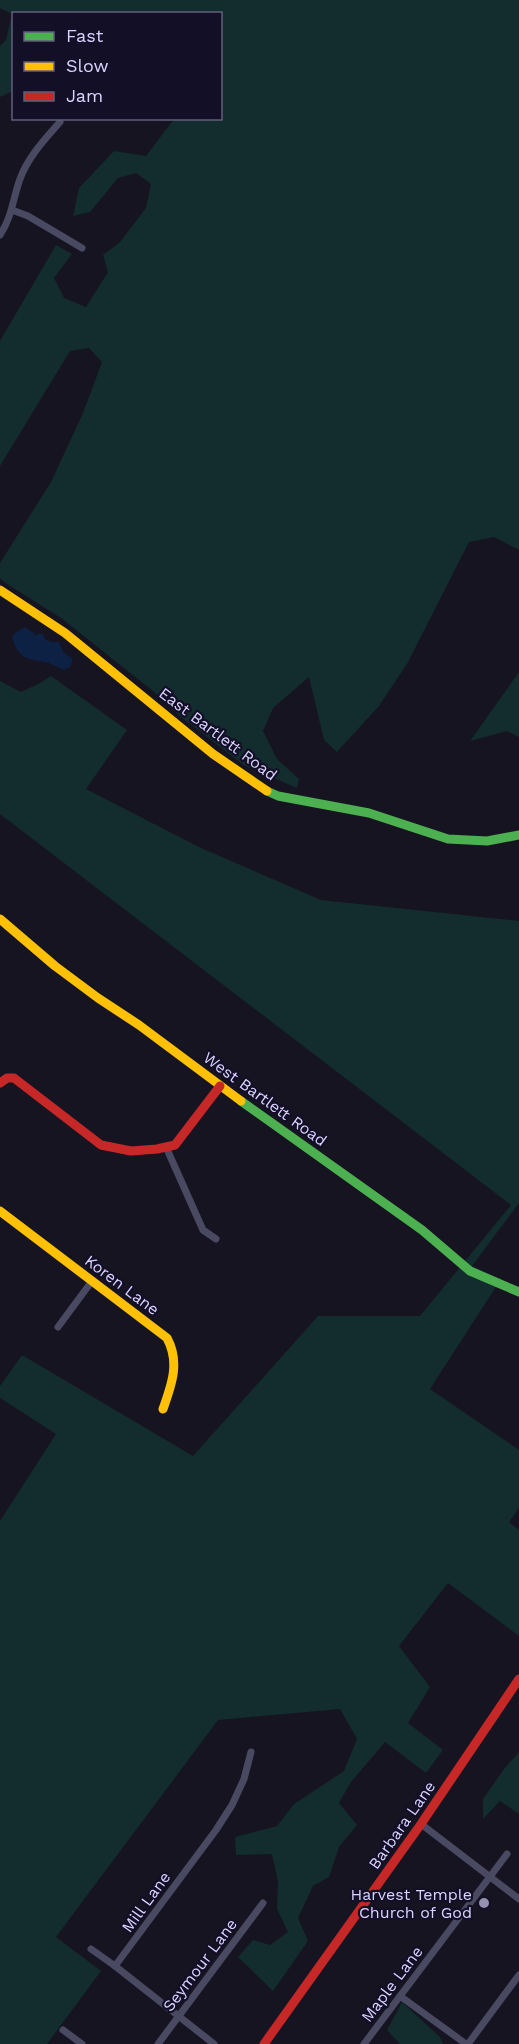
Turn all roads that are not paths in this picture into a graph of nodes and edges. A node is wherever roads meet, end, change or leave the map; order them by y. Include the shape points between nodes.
1 (60, 122) dead end
2 (12, 210) junction
3 (0, 235) edge
4 (82, 248) dead end
5 (0, 590) edge
6 (519, 835) edge
7 (0, 919) edge
8 (0, 1083) edge
9 (220, 1086) junction
10 (166, 1147) junction
11 (0, 1211) edge
12 (216, 1239) dead end
13 (92, 1281) junction
14 (519, 1292) edge
15 (58, 1327) dead end
16 (163, 1409) dead end
17 (517, 1686) edge
18 (251, 1752) dead end
19 (421, 1824) junction
20 (507, 1854) dead end
21 (490, 1877) junction
22 (519, 1899) edge
23 (263, 1903) dead end
24 (92, 1949) dead end
25 (115, 1966) junction
26 (519, 1975) edge
27 (400, 1996) junction
28 (180, 2015) junction
29 (63, 2030) dead end
30 (82, 2044) edge
31 (158, 2044) edge
32 (214, 2044) edge
33 (264, 2044) edge
34 (364, 2044) edge
35 (467, 2044) edge

1 - 2 street via 25,168
2 - 3 street
2 - 4 street
5 - 6 street, East Bartlett Road via 65,633 213,754 268,792 369,813 448,839 487,841
7 - 9 street, West Bartlett Road via 82,987
8 - 10 street via 14,1078 101,1145 131,1151
9 - 10 street via 175,1144
9 - 14 street, West Bartlett Road via 422,1230 470,1271
10 - 12 street via 203,1230
11 - 13 street, Koren Lane
13 - 15 street
13 - 16 street, Koren Lane via 171,1344 177,1360
17 - 19 street, Barbara Lane
18 - 25 street, Mill Lane via 232,1805
19 - 21 street
19 - 33 street, Barbara Lane
20 - 21 street, Maple Lane
21 - 22 street
21 - 27 street, Maple Lane
23 - 28 street, Seymour Lane
24 - 25 street
25 - 28 street
26 - 35 street
27 - 34 street, Maple Lane
27 - 35 street
28 - 31 street, Seymour Lane
28 - 32 street
29 - 30 street

